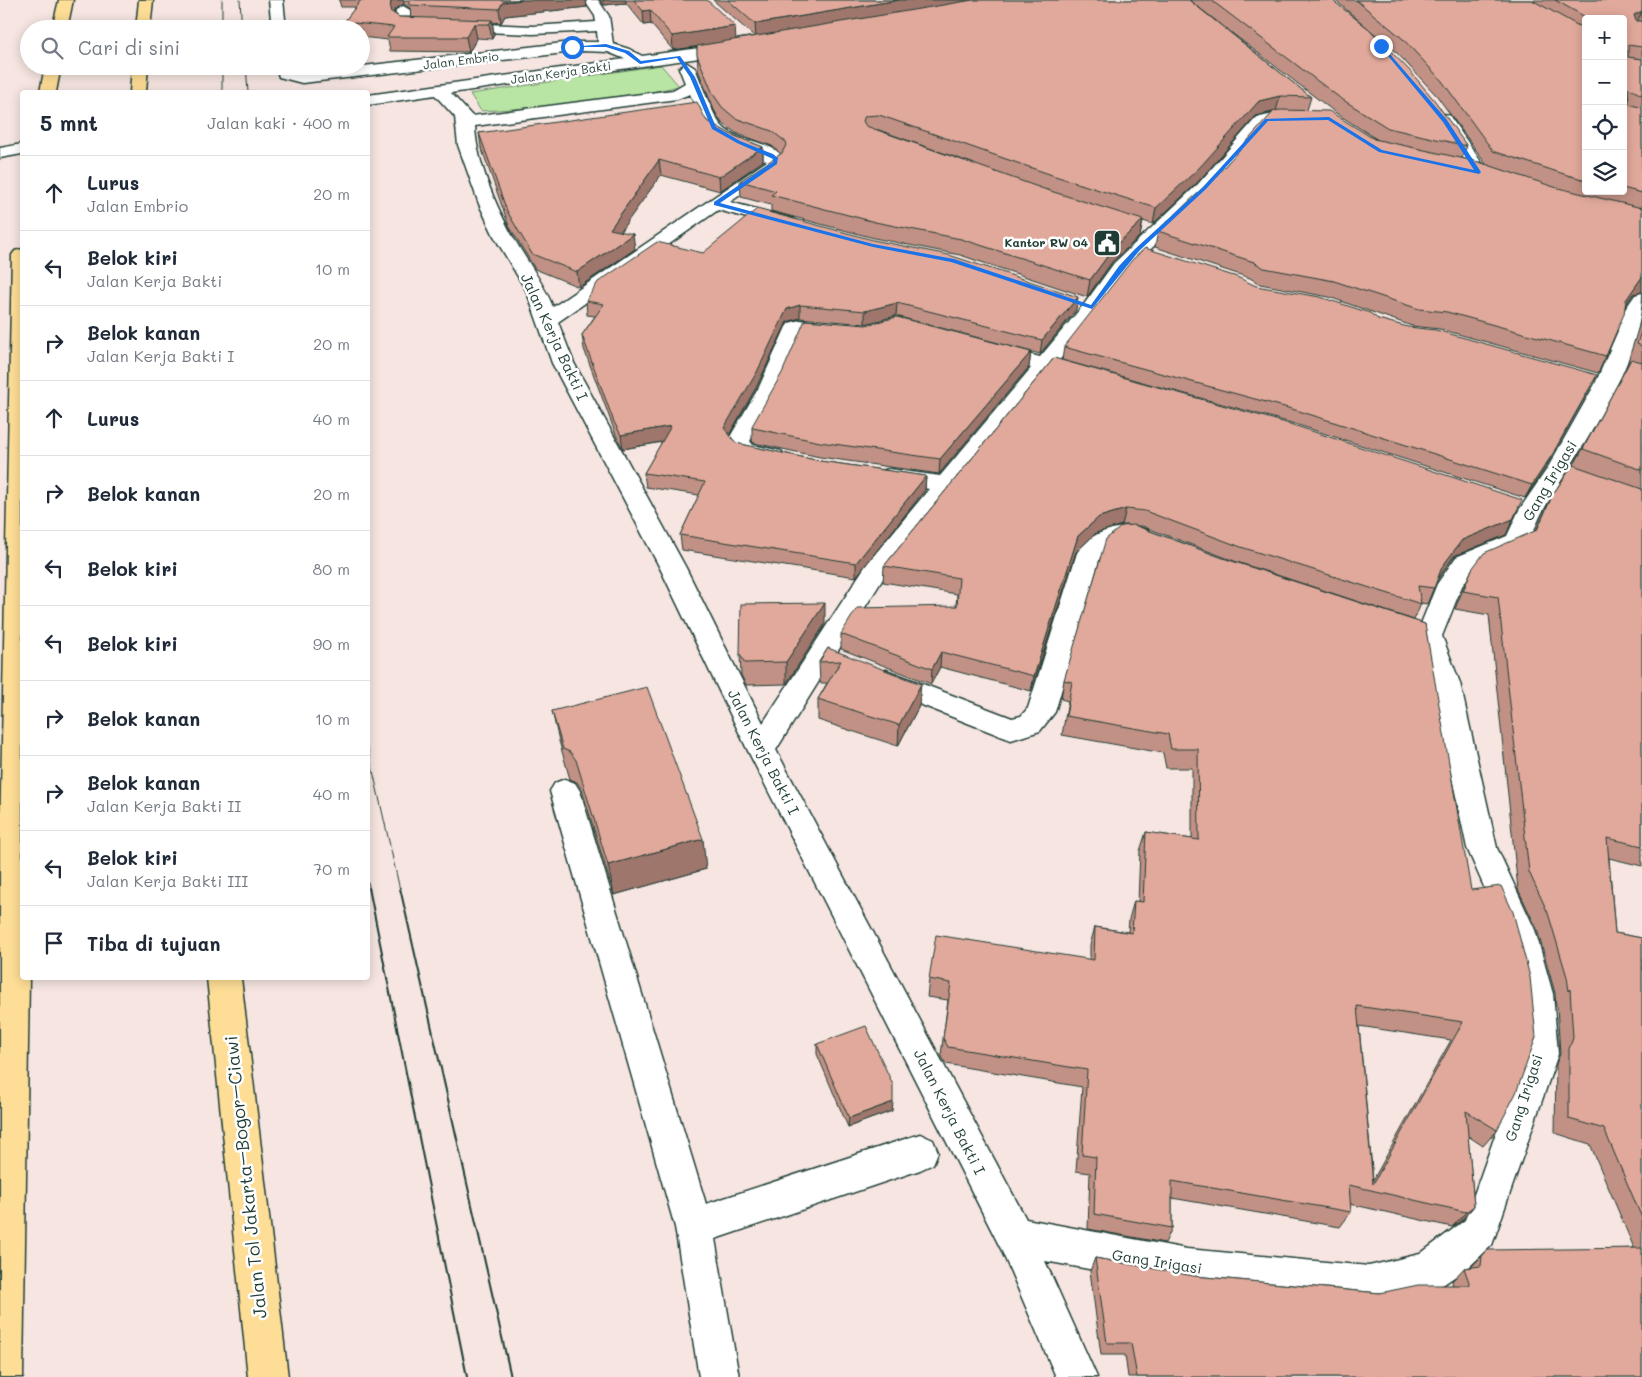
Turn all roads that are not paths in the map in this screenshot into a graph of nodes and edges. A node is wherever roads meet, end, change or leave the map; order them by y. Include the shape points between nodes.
1 (66, 0) edge
2 (146, 0) edge
3 (276, 0) edge
4 (591, 0) edge
5 (403, 10) dead end
6 (61, 20) edge
7 (145, 20) edge
8 (278, 20) edge
9 (604, 26) junction
10 (737, 32) dead end
11 (606, 46) junction
12 (678, 57) junction
13 (640, 62) junction
14 (370, 71) edge
15 (51, 75) edge
16 (139, 75) edge
17 (288, 75) edge
18 (330, 75) edge
19 (694, 85) junction
20 (48, 90) edge
21 (138, 90) edge
22 (439, 90) junction
23 (370, 100) edge
24 (1433, 106) edge
25 (1321, 118) edge
26 (466, 122) junction
27 (20, 149) edge
28 (0, 152) edge
29 (1454, 166) edge
30 (1479, 172) junction
31 (1497, 178) edge
32 (716, 204) junction
33 (808, 228) edge
34 (1137, 250) junction
35 (1163, 259) edge
36 (1642, 299) edge
37 (547, 320) junction
38 (858, 332) edge
39 (970, 344) edge
40 (1043, 364) junction
41 (1107, 380) edge
42 (792, 460) edge
43 (866, 473) edge
44 (945, 484) junction
45 (20, 486) edge
46 (1158, 544) edge
47 (867, 673) edge
48 (761, 749) junction
49 (565, 791) dead end
50 (224, 980) edge
51 (920, 1152) dead end
52 (694, 1227) junction
53 (1014, 1236) junction
54 (3, 1377) edge
55 (268, 1377) edge
56 (719, 1377) edge
57 (1077, 1377) edge

1 - 6 highway
2 - 7 highway
3 - 8 street
4 - 9 street via 602,16
5 - 9 street via 402,25 533,30
9 - 11 street
10 - 12 street, Jalan Kerja Bakti via 752,45
11 - 13 street, Jalan Embrio via 627,52
11 - 14 street, Jalan Embrio
12 - 13 street, Jalan Kerja Bakti
12 - 19 street
13 - 22 street, Jalan Kerja Bakti
15 - 20 highway
16 - 21 highway
17 - 18 street, Jalan Embrio via 302,78
19 - 26 street via 673,95
19 - 32 street via 714,128 776,159 775,163
22 - 23 street, Jalan Kerja Bakti
22 - 26 street
24 - 30 street
25 - 34 street via 1263,121 1204,188 1146,230
26 - 37 street, Jalan Kerja Bakti I via 467,145 488,204 537,292
27 - 28 street
29 - 30 street
30 - 31 street
32 - 33 street
32 - 37 street
34 - 35 street
34 - 40 street via 1084,305
36 - 53 street, Gang Irigasi via 1629,318 1628,331 1569,475 1521,507 1517,541 1465,563 1419,633 1446,683 1482,848 1519,930 1536,994 1541,1054 1479,1232 1430,1270 1369,1285 1187,1268
37 - 48 street, Jalan Kerja Bakti I via 563,363 673,568
38 - 42 street via 796,327 770,387 738,442 745,450
39 - 40 street
40 - 41 street
40 - 44 street
43 - 44 street
44 - 48 street via 875,571 832,659
45 - 54 highway
46 - 47 street via 1132,534 1111,536 1089,553 1041,712 1030,724 1011,729
48 - 53 street, Jalan Kerja Bakti I
49 - 52 street
50 - 55 highway, Jalan Tol Jakarta–Bogor–Ciawi
51 - 52 street
52 - 56 street
53 - 57 street, Jalan Kerja Bakti I

